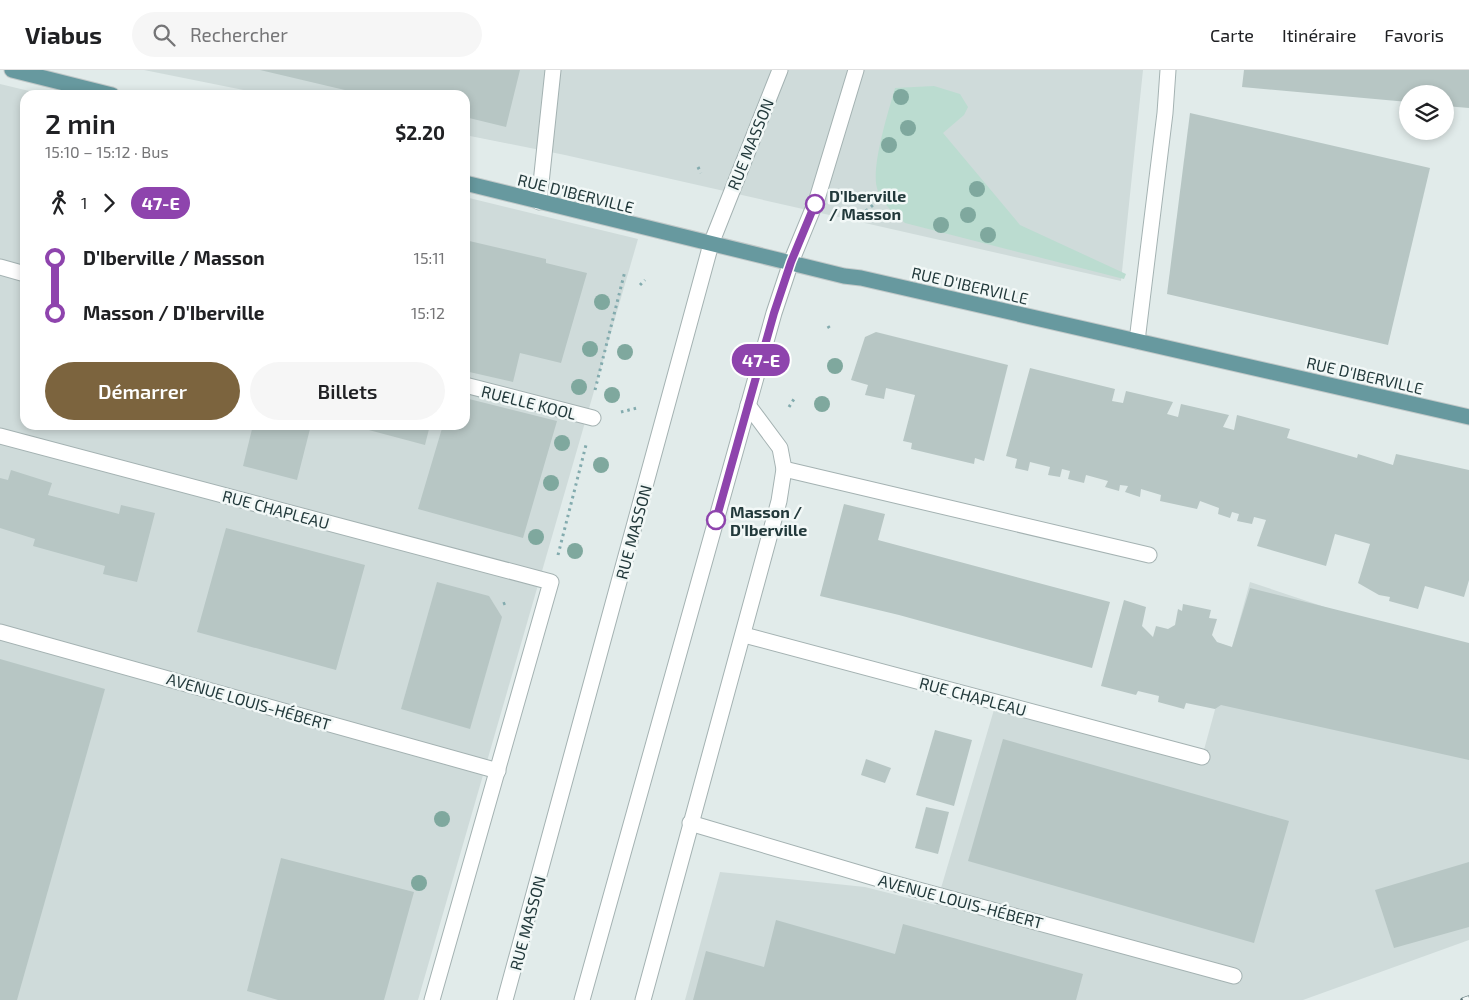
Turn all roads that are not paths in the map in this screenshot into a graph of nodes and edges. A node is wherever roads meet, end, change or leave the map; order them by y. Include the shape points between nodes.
1 (12, 70) edge
2 (554, 70) edge
3 (780, 70) edge
4 (856, 70) edge
5 (1168, 70) edge
6 (92, 90) edge
7 (470, 184) edge
8 (539, 202) junction
9 (711, 244) junction
10 (791, 262) junction
11 (0, 267) edge
12 (20, 273) edge
13 (1137, 341) junction
14 (470, 386) edge
15 (748, 405) junction
16 (1469, 417) edge
17 (593, 418) road end
18 (0, 436) edge
19 (784, 469) junction
20 (1149, 555) dead end
21 (0, 632) edge
22 (744, 635) junction
23 (1202, 757) dead end
24 (498, 771) junction
25 (690, 823) junction
26 (1234, 976) dead end
27 (432, 1000) edge
28 (506, 1000) edge
29 (582, 1000) edge
30 (643, 1000) edge

1 - 6 main road
2 - 8 street
3 - 9 street, RUE MASSON
4 - 10 street via 817,199
5 - 13 street
7 - 8 main road, RUE D'IBERVILLE
8 - 9 main road, RUE D'IBERVILLE
9 - 10 main road, RUE D'IBERVILLE
9 - 28 street, RUE MASSON
10 - 13 main road, RUE D'IBERVILLE
10 - 15 street
11 - 12 street
13 - 16 main road, RUE D'IBERVILLE
14 - 17 street, RUELLE KOOL
15 - 19 street via 780,448
15 - 29 street
18 - 24 street, RUE CHAPLEAU via 552,582
19 - 20 street
19 - 22 street via 779,501
21 - 24 street, AVENUE LOUIS-HÉBERT
22 - 23 street, RUE CHAPLEAU
22 - 25 street
24 - 27 street
25 - 26 street, AVENUE LOUIS-HÉBERT via 889,882
25 - 30 street

